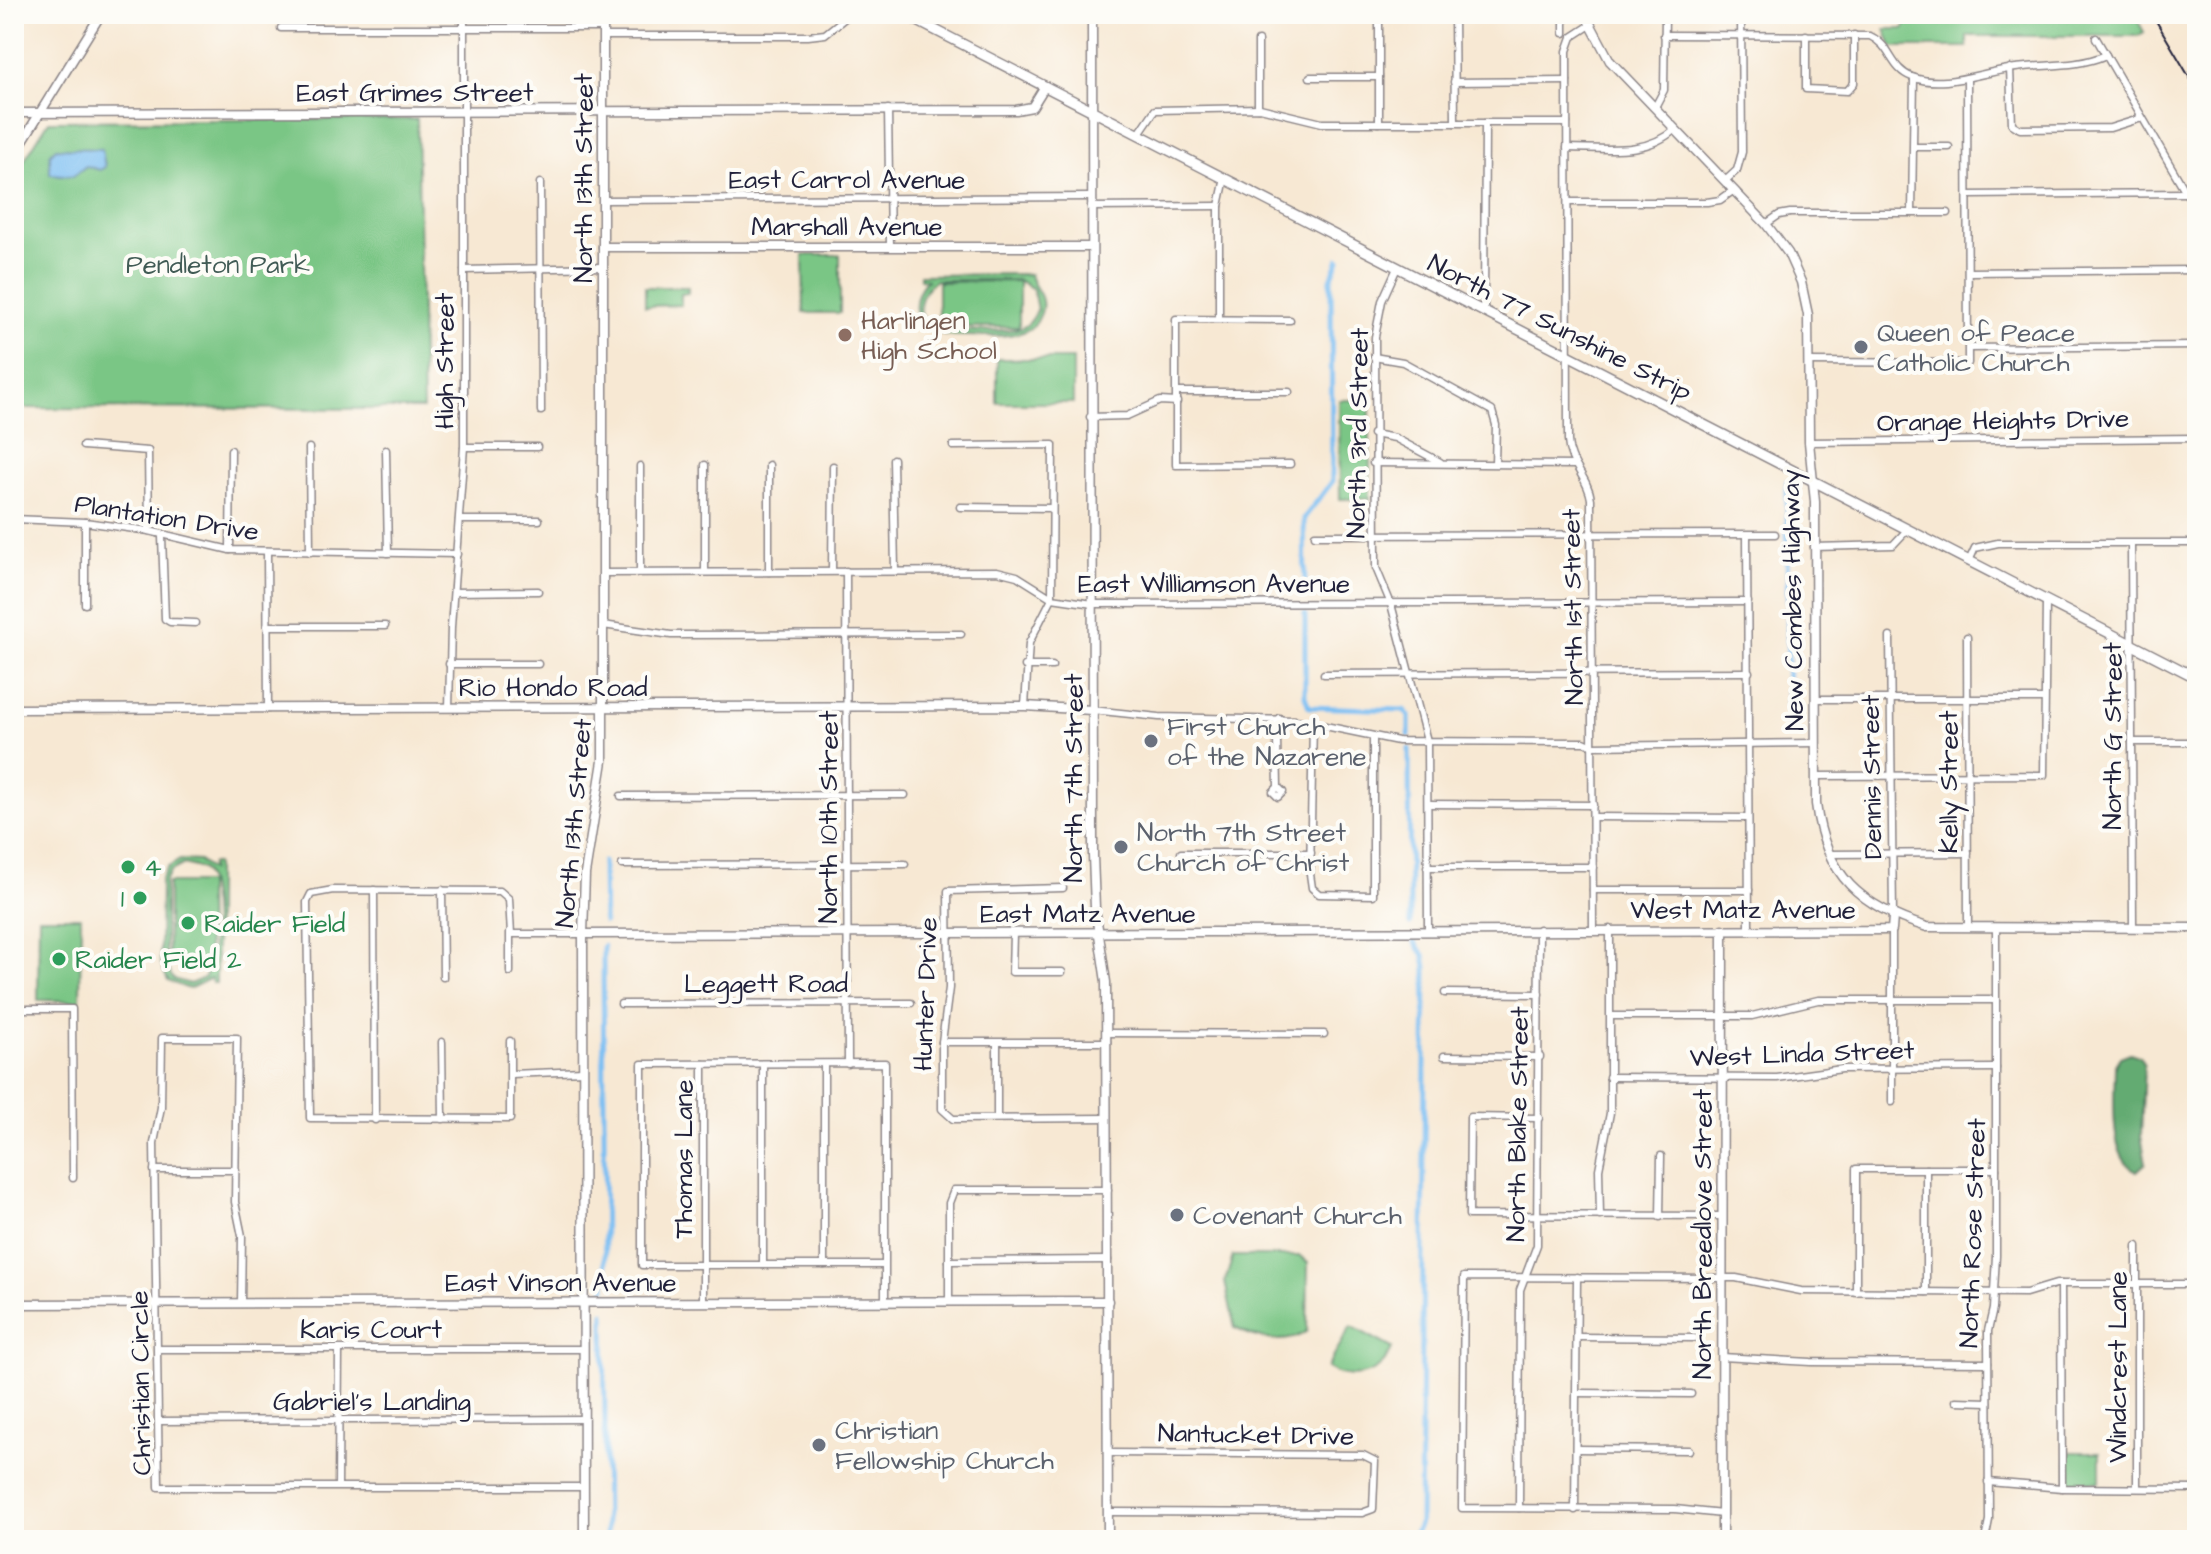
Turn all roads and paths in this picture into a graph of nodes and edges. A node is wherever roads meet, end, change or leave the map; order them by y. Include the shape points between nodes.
1 (101, 14) edge
2 (464, 14) edge
3 (603, 14) edge
4 (850, 14) edge
5 (904, 14) edge
6 (1092, 14) edge
7 (1379, 14) edge
8 (1454, 14) edge
9 (1564, 14) edge
10 (1585, 14) edge
11 (1665, 14) edge
12 (1741, 14) edge
13 (919, 17) edge
14 (1589, 26) junction
15 (281, 28) dead end
16 (464, 28) junction
17 (603, 32) junction
18 (1564, 33) dead end
19 (1664, 35) junction
20 (1741, 35) junction
21 (1806, 35) junction
22 (1854, 35) junction
23 (2096, 38) dead end
24 (1258, 41) dead end
25 (2106, 55) junction
26 (2010, 68) junction
27 (1310, 77) dead end
28 (1379, 77) junction
29 (1914, 78) junction
30 (1967, 78) junction
31 (1567, 81) junction
32 (1454, 82) junction
33 (1045, 86) junction
34 (1655, 107) junction
35 (1258, 108) junction
36 (888, 109) junction
37 (1092, 110) junction
38 (464, 111) junction
39 (603, 112) junction
40 (14, 113) edge
41 (41, 113) junction
42 (2140, 114) junction
43 (1379, 123) junction
44 (1455, 123) junction
45 (1485, 123) junction
46 (1567, 123) junction
47 (1675, 129) junction
48 (1138, 135) junction
49 (1914, 147) junction
50 (1949, 147) dead end
51 (1567, 148) junction
52 (14, 155) edge
53 (1225, 178) junction
54 (1725, 181) junction
55 (540, 183) dead end
56 (1734, 190) junction
57 (2186, 193) junction
58 (1970, 195) junction
59 (889, 199) junction
60 (604, 200) junction
61 (1091, 202) junction
62 (1568, 202) junction
63 (1219, 206) junction
64 (2197, 211) edge
65 (1912, 213) junction
66 (1948, 213) dead end
67 (1766, 224) junction
68 (603, 247) junction
69 (890, 247) junction
70 (1090, 247) junction
71 (602, 267) junction
72 (541, 268) junction
73 (1397, 268) junction
74 (464, 270) junction
75 (2197, 270) edge
76 (1970, 272) junction
77 (1484, 311) junction
78 (1219, 319) junction
79 (1290, 320) dead end
80 (2197, 346) edge
81 (1969, 348) junction
82 (1568, 354) junction
83 (1374, 357) junction
84 (1808, 362) junction
85 (1177, 392) junction
86 (1289, 392) dead end
87 (1177, 402) junction
88 (541, 411) dead end
89 (1090, 417) junction
90 (1373, 434) junction
91 (2197, 438) edge
92 (1809, 442) junction
93 (83, 446) dead end
94 (953, 446) dead end
95 (464, 447) junction
96 (537, 447) dead end
97 (309, 448) dead end
98 (231, 450) dead end
99 (386, 450) dead end
100 (893, 459) dead end
101 (1373, 463) junction
102 (1443, 463) junction
103 (1495, 463) junction
104 (1290, 464) dead end
105 (705, 465) dead end
106 (769, 465) dead end
107 (1575, 465) junction
108 (640, 466) dead end
109 (833, 466) dead end
110 (1812, 481) junction
111 (960, 507) dead end
112 (1051, 508) junction
113 (14, 519) edge
114 (459, 520) junction
115 (539, 520) dead end
116 (85, 522) junction
117 (1908, 529) junction
118 (149, 531) junction
119 (1375, 534) junction
120 (1591, 534) junction
121 (1775, 534) dead end
122 (1315, 535) dead end
123 (1747, 535) junction
124 (162, 537) junction
125 (2197, 543) edge
126 (2131, 544) junction
127 (1814, 547) junction
128 (230, 550) junction
129 (310, 552) junction
130 (267, 553) junction
131 (388, 553) junction
132 (457, 554) junction
133 (1969, 561) junction
134 (705, 571) junction
135 (832, 571) junction
136 (846, 571) junction
137 (895, 571) junction
138 (640, 572) junction
139 (769, 572) junction
140 (603, 573) junction
141 (538, 591) dead end
142 (454, 592) junction
143 (1052, 598) junction
144 (2046, 601) junction
145 (1748, 602) junction
146 (1592, 603) junction
147 (85, 604) dead end
148 (1093, 604) junction
149 (1391, 604) junction
150 (195, 623) dead end
151 (603, 625) junction
152 (267, 626) junction
153 (385, 626) dead end
154 (846, 634) junction
155 (961, 634) dead end
156 (1890, 637) dead end
157 (1967, 637) dead end
158 (2132, 645) junction
159 (449, 664) junction
160 (538, 664) dead end
161 (1025, 666) junction
162 (1052, 666) dead end
163 (1749, 672) junction
164 (1324, 674) dead end
165 (1408, 674) junction
166 (1593, 674) junction
167 (2197, 678) edge
168 (1815, 699) junction
169 (1891, 699) junction
170 (1967, 699) junction
171 (2044, 699) junction
172 (848, 706) junction
173 (1025, 706) junction
174 (603, 707) junction
175 (449, 708) junction
176 (14, 709) edge
177 (268, 709) junction
178 (1092, 710) junction
179 (1279, 718) junction
180 (1313, 723) junction
181 (1373, 737) junction
182 (1427, 741) junction
183 (2132, 742) junction
184 (2197, 742) edge
185 (1815, 743) junction
186 (1748, 745) junction
187 (1593, 746) junction
188 (1891, 775) junction
189 (1816, 776) junction
190 (1968, 776) junction
191 (1278, 787) dead end
192 (848, 795) junction
193 (905, 795) dead end
194 (621, 796) dead end
195 (1428, 804) junction
196 (1593, 805) junction
197 (1593, 817) junction
198 (1747, 818) junction
199 (1181, 853) dead end
200 (1311, 853) junction
201 (1892, 853) junction
202 (1968, 853) junction
203 (1830, 854) junction
204 (905, 864) dead end
205 (622, 865) dead end
206 (848, 865) junction
207 (1427, 867) junction
208 (1593, 867) junction
209 (1063, 888) dead end
210 (374, 890) junction
211 (442, 890) junction
212 (1593, 890) junction
213 (1749, 890) junction
214 (1893, 917) junction
215 (1968, 927) junction
216 (1996, 927) junction
217 (2133, 927) junction
218 (2197, 928) edge
219 (1539, 929) junction
220 (1593, 929) junction
221 (1610, 929) junction
222 (1723, 929) junction
223 (1749, 929) junction
224 (1892, 930) junction
225 (1428, 931) junction
226 (510, 932) junction
227 (848, 933) junction
228 (948, 933) junction
229 (1013, 933) junction
230 (1098, 933) junction
231 (583, 934) junction
232 (510, 972) dead end
233 (1062, 972) dead end
234 (443, 977) dead end
235 (1445, 993) dead end
236 (1539, 994) junction
237 (1996, 1000) junction
238 (1892, 1001) junction
239 (847, 1003) junction
240 (911, 1003) dead end
241 (621, 1004) dead end
242 (14, 1009) edge
243 (1611, 1016) junction
244 (1722, 1016) junction
245 (1324, 1034) dead end
246 (1107, 1038) junction
247 (510, 1041) dead end
248 (442, 1042) dead end
249 (942, 1042) junction
250 (997, 1043) junction
251 (1444, 1056) dead end
252 (1540, 1057) junction
253 (703, 1064) junction
254 (824, 1064) junction
255 (848, 1064) junction
256 (763, 1065) junction
257 (1891, 1068) junction
258 (1996, 1068) junction
259 (583, 1071) junction
260 (511, 1074) junction
261 (1609, 1077) junction
262 (1721, 1078) junction
263 (1892, 1102) dead end
264 (997, 1118) junction
265 (1107, 1118) junction
266 (1539, 1118) junction
267 (443, 1119) junction
268 (375, 1120) junction
269 (1661, 1156) dead end
270 (1926, 1169) junction
271 (1996, 1169) junction
272 (154, 1170) junction
273 (236, 1170) junction
274 (73, 1178) dead end
275 (1108, 1190) junction
276 (1538, 1215) junction
277 (1600, 1216) junction
278 (1721, 1216) junction
279 (1660, 1217) junction
280 (2137, 1246) dead end
281 (1108, 1260) junction
282 (949, 1261) junction
283 (703, 1265) junction
284 (763, 1265) junction
285 (824, 1265) junction
286 (885, 1265) junction
287 (1525, 1277) junction
288 (1577, 1277) junction
289 (1722, 1279) junction
290 (2061, 1284) junction
291 (2137, 1284) junction
292 (2197, 1284) edge
293 (1856, 1292) junction
294 (1926, 1292) junction
295 (1992, 1292) junction
296 (885, 1301) junction
297 (949, 1301) junction
298 (1108, 1301) junction
299 (583, 1302) junction
300 (703, 1302) junction
301 (159, 1303) junction
302 (241, 1303) junction
303 (14, 1304) edge
304 (1577, 1337) junction
305 (1694, 1338) dead end
306 (159, 1349) junction
307 (583, 1349) junction
308 (339, 1350) junction
309 (1722, 1357) junction
310 (1988, 1363) junction
311 (1577, 1393) junction
312 (1691, 1394) dead end
313 (1956, 1401) dead end
314 (1988, 1402) junction
315 (584, 1419) junction
316 (160, 1421) junction
317 (339, 1421) junction
318 (1577, 1449) junction
319 (1689, 1450) dead end
320 (1109, 1453) junction
321 (1988, 1482) junction
322 (338, 1486) junction
323 (584, 1487) junction
324 (2062, 1488) junction
325 (2137, 1488) junction
326 (2197, 1489) edge
327 (1519, 1508) junction
328 (1575, 1510) junction
329 (1108, 1512) junction
330 (1723, 1514) junction
331 (584, 1540) edge
332 (1108, 1540) edge
333 (1722, 1540) edge
334 (1985, 1540) edge

1 - 41 street
2 - 16 street, High Street
3 - 17 street, North 13th Street
4 - 17 street via 825,34
5 - 13 main road, North 77 Sunshine Strip
6 - 37 street, North 7th Street
7 - 28 street
8 - 32 street
9 - 18 street
10 - 14 street
11 - 19 street
12 - 20 street
13 - 33 main road, North 77 Sunshine Strip
14 - 31 street, North 1st Street via 1569,43
14 - 34 street, New Combes Highway via 1610,61
15 - 16 street
16 - 17 street
16 - 38 street, High Street
17 - 39 street, North 13th Street
19 - 20 street
19 - 34 street via 1664,90
20 - 21 street
20 - 54 street via 1742,152 1737,170
21 - 22 street
21 - 22 street via 1806,89 1825,92 1847,91 1854,83
22 - 29 street via 1879,40 1893,65
23 - 25 street
24 - 35 street
25 - 26 street via 2075,66
25 - 42 street
26 - 30 street
26 - 42 street via 2012,124 2020,129 2118,128
27 - 28 street
28 - 43 street
29 - 30 street
29 - 49 street
30 - 58 street
31 - 32 street
31 - 46 street, North 1st Street
32 - 44 street
33 - 36 street, East Grimes Street via 1036,104 1027,109
33 - 37 main road, North 77 Sunshine Strip
34 - 47 street, New Combes Highway
35 - 43 street via 1322,123
35 - 48 street via 1155,110
36 - 39 street, East Grimes Street
36 - 59 street
37 - 48 main road, North 77 Sunshine Strip
37 - 61 street, North 7th Street
38 - 39 street, East Grimes Street
38 - 41 street, East Grimes Street
38 - 74 street, High Street
39 - 60 street, North 13th Street
40 - 41 street, East Grimes Street
41 - 52 street
42 - 57 street
43 - 44 street
44 - 45 street
45 - 46 street
45 - 77 street
46 - 51 street, North 1st Street
47 - 51 street via 1656,143 1634,148
47 - 54 street, New Combes Highway
48 - 53 main road, North 77 Sunshine Strip
49 - 50 street
49 - 65 street
51 - 62 street, North 1st Street
53 - 63 street
53 - 73 main road, North 77 Sunshine Strip
54 - 56 street, New Combes Highway
55 - 72 street
56 - 62 street via 1707,202
56 - 67 street, New Combes Highway
57 - 58 street
57 - 64 street
58 - 76 street
59 - 60 street, East Carrol Avenue
59 - 61 street, East Carrol Avenue
59 - 69 street
60 - 68 street, North 13th Street
61 - 63 street, East Carrol Avenue
61 - 70 street, North 7th Street
62 - 82 street, North 1st Street
63 - 78 street
65 - 66 street
65 - 67 street via 1790,213
67 - 84 street, New Combes Highway via 1801,282 1808,315
68 - 69 street, Marshall Avenue
68 - 71 street, North 13th Street
69 - 70 street, Marshall Avenue
70 - 89 street, North 7th Street
71 - 72 street
71 - 140 street, North 13th Street
72 - 74 street
72 - 88 street
73 - 77 main road, North 77 Sunshine Strip
73 - 83 street, North 3rd Street via 1377,317
74 - 95 street, High Street
75 - 76 street
76 - 81 street
77 - 82 main road, North 77 Sunshine Strip
78 - 79 street
78 - 85 street via 1176,319
80 - 81 street
81 - 84 street via 1968,363
82 - 107 street, North 1st Street via 1569,450
82 - 110 main road, North 77 Sunshine Strip
83 - 90 street, North 3rd Street
83 - 103 street via 1416,368 1492,411
84 - 92 street, New Combes Highway
85 - 86 street
85 - 87 street
87 - 89 street via 1160,401 1127,416
87 - 104 street via 1176,465
89 - 148 street, North 7th Street
90 - 101 street, North 3rd Street
90 - 102 street via 1395,438
91 - 92 street, Orange Heights Drive
92 - 110 street, New Combes Highway
93 - 118 street via 148,451
94 - 112 street via 1053,445
95 - 96 street
95 - 114 street, High Street
97 - 129 street
98 - 128 street
99 - 131 street
100 - 137 street
101 - 102 street
101 - 119 street, North 3rd Street
102 - 103 street
103 - 107 street
105 - 134 street
106 - 139 street
107 - 120 street, North 1st Street via 1590,491
108 - 138 street
109 - 135 street
110 - 117 main road, North 77 Sunshine Strip
110 - 127 street, New Combes Highway
111 - 112 street
112 - 143 street
113 - 116 street, Plantation Drive
114 - 115 street
114 - 132 street, High Street
116 - 118 street, Plantation Drive
116 - 147 street
117 - 127 street via 1893,545
117 - 133 main road, North 77 Sunshine Strip
118 - 124 street, Plantation Drive
119 - 120 street
119 - 122 street
119 - 149 street, North 3rd Street via 1377,572
120 - 123 street
120 - 146 street, North 1st Street
121 - 123 street
123 - 145 street
124 - 128 street, Plantation Drive
124 - 150 street via 165,619
125 - 126 street
126 - 133 street via 1998,543 1975,548
126 - 158 street, North G Street
127 - 168 street, New Combes Highway
128 - 130 street, Plantation Drive
129 - 130 street, Plantation Drive
129 - 131 street, Plantation Drive
130 - 152 street
131 - 132 street, Plantation Drive
132 - 142 street, High Street
133 - 144 main road, North 77 Sunshine Strip
134 - 138 street, East Williamson Avenue
134 - 139 street, East Williamson Avenue
135 - 136 street, East Williamson Avenue
135 - 139 street, East Williamson Avenue
136 - 137 street, East Williamson Avenue
136 - 154 street, North 10th Street
137 - 143 street, East Williamson Avenue via 997,571 1017,576
138 - 140 street, East Williamson Avenue
140 - 151 street, North 13th Street
141 - 142 street
142 - 159 street, High Street
143 - 148 street, East Williamson Avenue
143 - 161 street via 1029,643
144 - 158 main road, North 77 Sunshine Strip
144 - 171 street
145 - 146 street, East Williamson Avenue
145 - 163 street
146 - 149 street, East Williamson Avenue
146 - 166 street, North 1st Street
148 - 149 street, East Williamson Avenue
148 - 178 street, North 7th Street
149 - 165 street, North 3rd Street
151 - 154 street via 671,635
151 - 174 street, North 13th Street
152 - 153 street
152 - 177 street
154 - 155 street
154 - 172 street, North 10th Street
156 - 169 street, Dennis Street
157 - 170 street, Kelly Street
158 - 167 main road, North 77 Sunshine Strip
158 - 183 street, North G Street
159 - 160 street
159 - 175 street, High Street
161 - 162 street
161 - 173 street
163 - 166 street
163 - 186 street
164 - 165 street
165 - 166 street
165 - 182 street, North 3rd Street
166 - 187 street, North 1st Street
168 - 169 street
168 - 185 street, New Combes Highway
169 - 170 street
169 - 188 street, Dennis Street
170 - 171 street
170 - 190 street, Kelly Street
171 - 190 street via 2044,775
172 - 173 street, Rio Hondo Road
172 - 174 street, Rio Hondo Road
172 - 192 street, North 10th Street
173 - 178 street, Rio Hondo Road
174 - 175 street, Rio Hondo Road
174 - 231 street, North 13th Street via 603,761 585,874
175 - 177 street, Rio Hondo Road
176 - 177 street, Rio Hondo Road
178 - 179 street via 1159,717
178 - 230 street, North 7th Street
179 - 180 street
179 - 191 street via 1274,730
180 - 181 street
180 - 200 street
181 - 182 street
181 - 200 street via 1373,895 1315,891
182 - 187 street
182 - 195 street, North 3rd Street
183 - 184 street
183 - 217 street, North G Street
185 - 186 street
185 - 189 street, New Combes Highway
186 - 187 street
186 - 198 street
187 - 196 street, North 1st Street
188 - 189 street
188 - 190 street
188 - 201 street, Dennis Street
189 - 203 street, New Combes Highway via 1818,822
190 - 202 street, Kelly Street
192 - 193 street
192 - 194 street
192 - 206 street, North 10th Street
195 - 196 street
195 - 207 street, North 3rd Street
196 - 197 street, North 1st Street
197 - 198 street
197 - 208 street, North 1st Street
198 - 213 street
199 - 200 street
201 - 202 street
201 - 203 street
201 - 214 street, Dennis Street
202 - 215 street, Kelly Street
203 - 214 street, New Combes Highway via 1852,888
204 - 206 street
205 - 206 street
206 - 227 street, North 10th Street
207 - 208 street
207 - 225 street, North 3rd Street
208 - 212 street, North 1st Street
209 - 228 street, Hunter Drive via 950,889
210 - 211 street
210 - 268 street
210 - 268 street via 318,891 308,898 307,998 309,1115 320,1120
211 - 226 street via 505,892
211 - 234 street
212 - 213 street
212 - 220 street, North 1st Street
213 - 223 street
214 - 215 street, New Combes Highway via 1927,927
214 - 224 street
215 - 216 street, New Combes Highway
216 - 217 street, New Combes Highway
216 - 237 street, North Rose Street
217 - 218 street, New Combes Highway
219 - 220 street, East Matz Avenue
219 - 225 street, East Matz Avenue
219 - 236 street, North Blake Street
220 - 221 street, West Matz Avenue
221 - 222 street, West Matz Avenue
221 - 243 street
222 - 223 street, West Matz Avenue
222 - 244 street, North Breedlove Street
223 - 224 street, West Matz Avenue
224 - 238 street
225 - 230 street, East Matz Avenue
226 - 231 street
226 - 232 street
227 - 228 street, East Matz Avenue
227 - 231 street, East Matz Avenue
227 - 239 street, North 10th Street
228 - 229 street, East Matz Avenue
228 - 249 street, Hunter Drive
229 - 230 street, East Matz Avenue
229 - 233 street via 1012,972
230 - 246 street, North 7th Street via 1106,978
231 - 259 street, North 13th Street
235 - 236 street
236 - 252 street, North Blake Street
237 - 238 street
237 - 258 street, North Rose Street
238 - 244 street via 1818,1000 1772,1014
238 - 257 street
239 - 240 street, Leggett Road
239 - 241 street, Leggett Road
239 - 255 street, North 10th Street
242 - 274 street via 72,1009
243 - 244 street
243 - 261 street
244 - 262 street, North Breedlove Street
245 - 246 street
246 - 250 street
246 - 265 street, North 7th Street
247 - 260 street
248 - 267 street
249 - 250 street
249 - 264 street, Hunter Drive via 942,1109 947,1116
250 - 264 street
251 - 252 street
252 - 266 street, North Blake Street
253 - 256 street
253 - 283 street, Thomas Lane
253 - 283 street via 642,1064 642,1265
254 - 255 street
254 - 256 street
254 - 285 street
255 - 286 street via 885,1063
256 - 284 street
257 - 258 street, West Linda Street
257 - 262 street, West Linda Street
257 - 263 street
258 - 271 street, North Rose Street
259 - 260 street
259 - 299 street, North 13th Street
260 - 267 street via 510,1119
261 - 262 street, West Linda Street
261 - 277 street via 1609,1125 1599,1169
262 - 278 street, North Breedlove Street
264 - 265 street
265 - 275 street, North 7th Street
266 - 276 street, North Blake Street
266 - 276 street via 1470,1117 1469,1215
267 - 268 street
269 - 279 street
270 - 271 street
270 - 293 street via 1856,1169
270 - 294 street
271 - 295 street, North Rose Street
272 - 273 street
272 - 273 street, Christian Circle via 162,1038 237,1038
272 - 301 street, Christian Circle
273 - 302 street
275 - 281 street, North 7th Street
275 - 282 street via 954,1190 949,1203
276 - 277 street
276 - 287 street, North Blake Street via 1536,1253
277 - 279 street
278 - 279 street
278 - 289 street, North Breedlove Street
280 - 291 street, Windcrest Lane
281 - 282 street
281 - 298 street, North 7th Street
282 - 297 street
283 - 284 street
283 - 300 street, Thomas Lane
284 - 285 street
285 - 286 street
286 - 296 street
287 - 288 street
287 - 327 street, North Blake Street via 1519,1303
287 - 327 street via 1464,1277 1462,1508
288 - 289 street
288 - 304 street
289 - 293 street via 1753,1279 1801,1291
289 - 309 street, North Breedlove Street
290 - 291 street
290 - 295 street via 2026,1293
290 - 324 street
291 - 292 street
291 - 325 street, Windcrest Lane
293 - 294 street
294 - 295 street
295 - 310 street, North Rose Street
296 - 297 street, East Vinson Avenue
296 - 300 street, East Vinson Avenue
297 - 298 street, East Vinson Avenue
298 - 320 street, North 7th Street
299 - 300 street, East Vinson Avenue
299 - 302 street, East Vinson Avenue
299 - 307 street, North 13th Street
301 - 302 street, East Vinson Avenue
301 - 303 street, East Vinson Avenue
301 - 306 street, Christian Circle
304 - 305 street
304 - 311 street
306 - 308 street, Karis Court
306 - 316 street, Christian Circle
307 - 308 street, Karis Court
307 - 315 street, North 13th Street
308 - 317 street
309 - 310 street
309 - 330 street, North Breedlove Street
310 - 314 street, North Rose Street
311 - 312 street
311 - 318 street
313 - 314 street
314 - 321 street, North Rose Street
315 - 317 street, Gabriel's Landing
315 - 323 street, North 13th Street
316 - 317 street, Gabriel's Landing
316 - 322 street, Christian Circle via 159,1487
317 - 322 street
318 - 319 street
318 - 328 street
320 - 329 street, North 7th Street
320 - 329 street, Nantucket Drive via 1368,1456 1376,1466 1376,1501 1373,1509 1362,1513
321 - 324 street
321 - 334 street, North Rose Street
322 - 323 street, Christian Circle
323 - 331 street, North 13th Street
324 - 325 street
325 - 326 street
327 - 328 street
328 - 330 street
329 - 332 street, North 7th Street
330 - 333 street, North Breedlove Street

